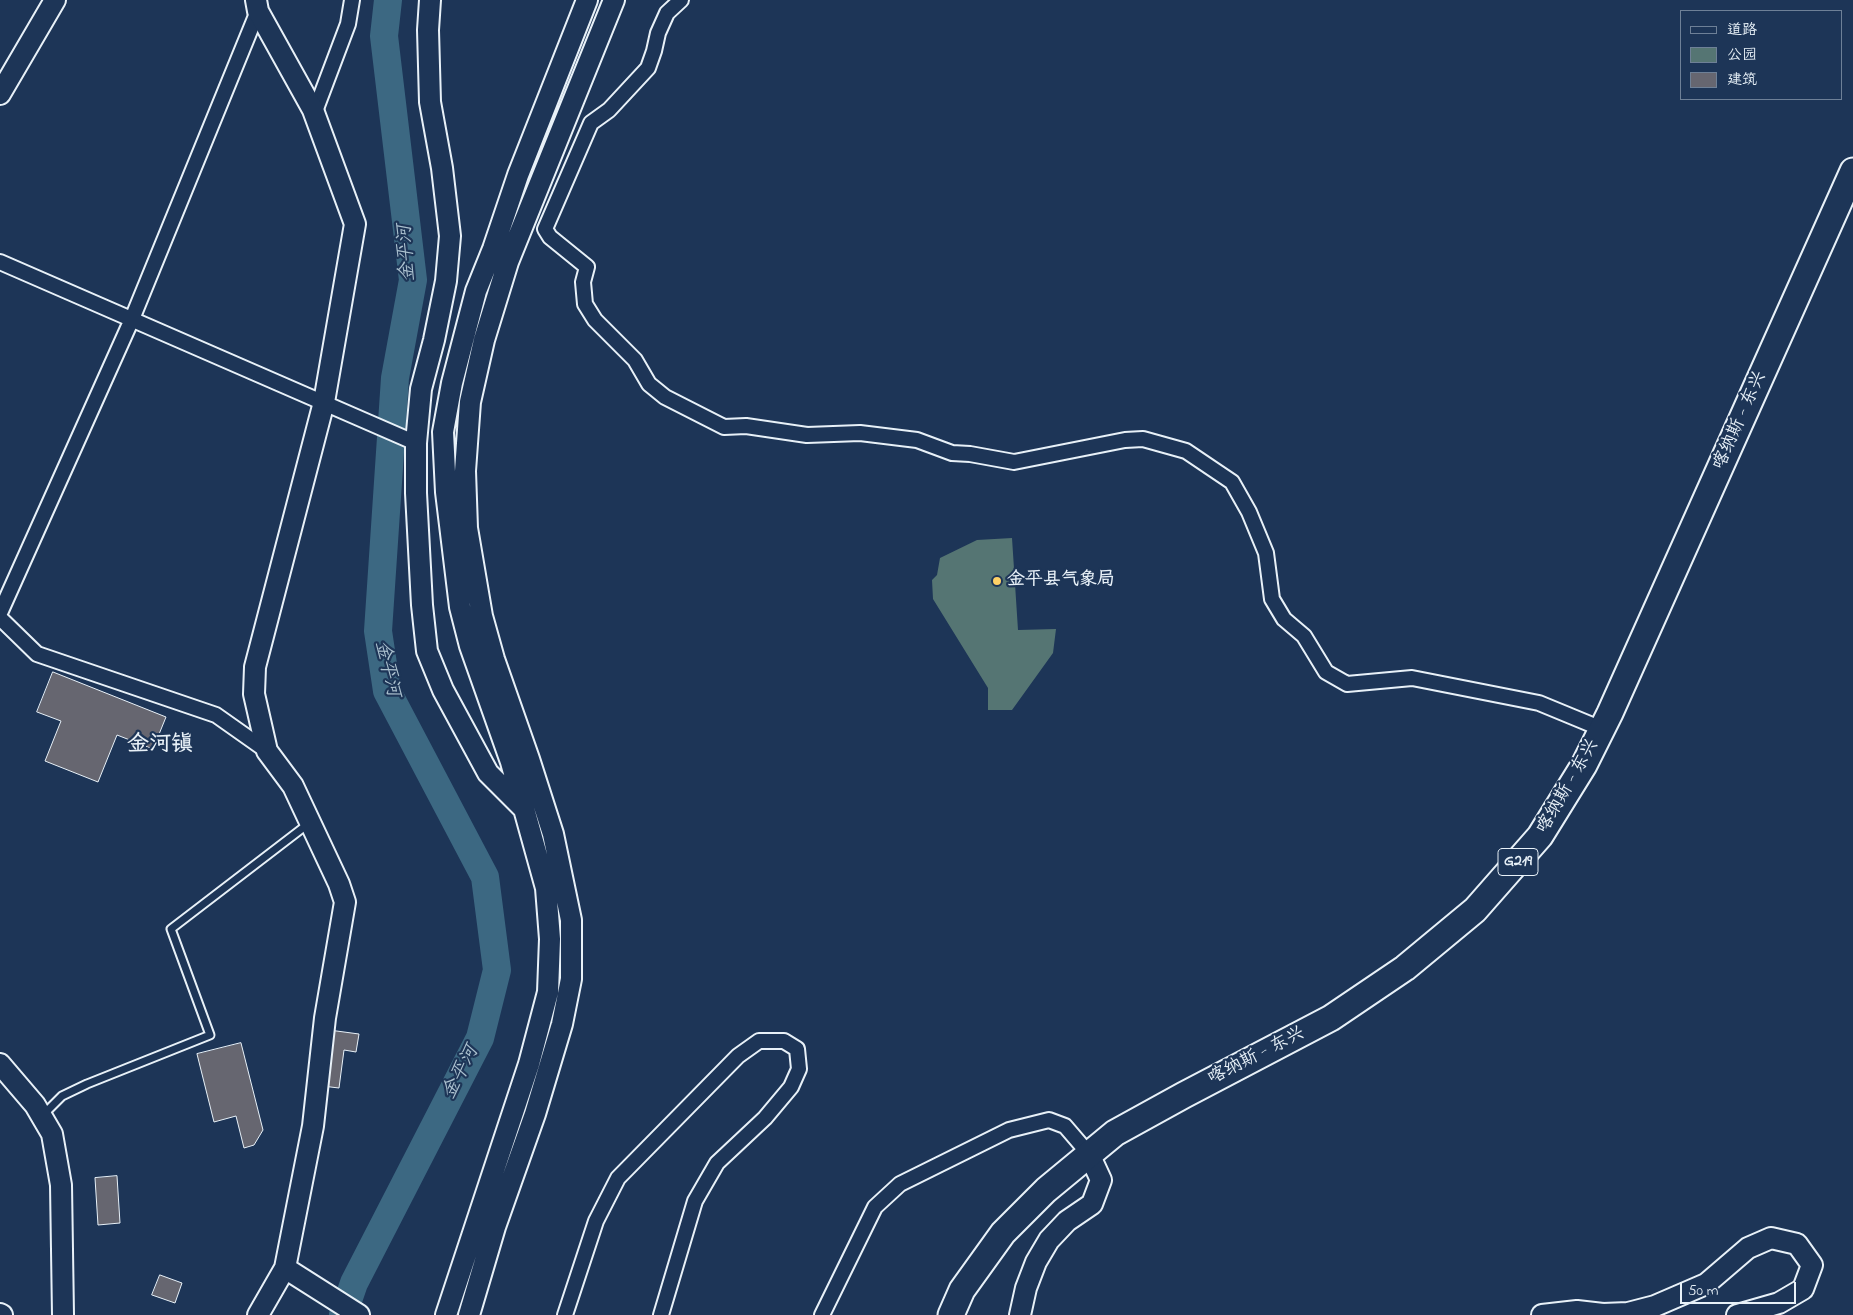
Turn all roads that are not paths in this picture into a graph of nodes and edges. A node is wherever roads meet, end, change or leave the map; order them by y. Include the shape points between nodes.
1 (56, 0) edge
2 (352, 0) edge
3 (430, 0) edge
4 (587, 0) edge
5 (614, 0) edge
6 (681, 0) edge
7 (257, 5) edge
8 (0, 94) edge
9 (314, 114) junction
10 (1853, 171) edge
11 (524, 221) junction
12 (545, 229) junction
13 (0, 262) edge
14 (132, 319) junction
15 (324, 402) junction
16 (416, 443) junction
17 (0, 613) edge
18 (0, 618) edge
19 (1602, 729) junction
20 (267, 751) junction
21 (524, 809) junction
22 (311, 823) junction
23 (553, 834) junction
24 (0, 1064) edge
25 (42, 1116) junction
26 (1089, 1154) junction
27 (285, 1268) junction
28 (63, 1315) edge
29 (258, 1315) edge
30 (358, 1315) edge
31 (446, 1315) edge
32 (470, 1315) edge
33 (565, 1315) edge
34 (661, 1315) edge
35 (822, 1315) edge
36 (951, 1315) edge
37 (1020, 1315) edge
38 (1542, 1315) edge
39 (1737, 1315) edge

1 - 8 street
2 - 9 street via 348,24
3 - 16 street via 430,102 450,236 446,281 421,389
4 - 21 street via 476,291 443,432 446,492 460,607
5 - 11 street
6 - 12 street via 668,13 658,33 648,68 609,110 590,123
7 - 9 street
7 - 14 street
9 - 15 street via 355,224
10 - 19 highway, 喀纳斯 - 东兴 / G219
11 - 12 street
11 - 23 street via 487,331 470,402 465,471 467,528 489,641
12 - 19 street via 587,268 583,282 586,304 595,320 635,360 649,384 665,397 724,427 746,426 807,435 860,433 917,440 952,453 1014,462 1125,440 1142,439 1186,451 1232,482 1266,553 1272,599 1284,619 1304,636 1326,672 1347,684 1412,678 1539,703
13 - 14 street
14 - 15 street
14 - 17 street
15 - 16 street
15 - 20 street via 255,667 254,694
16 - 21 street via 416,494 427,650 443,690 488,773
18 - 20 street via 37,654 216,715
19 - 26 highway, 喀纳斯 - 东兴 / G219 via 1584,766 1540,836 1475,910 1405,968 1331,1018 1115,1133
20 - 22 street via 293,786
21 - 23 street
21 - 31 street via 546,888 550,939 548,992 529,1064
22 - 25 lane via 171,929 210,1035 86,1084 62,1096
22 - 27 street via 345,902 325,1018 313,1126
23 - 32 street via 571,920 571,979 562,1024 535,1114 495,1227
24 - 25 street
25 - 28 street via 52,1134 61,1185
26 - 35 street via 1065,1126 1050,1120 1009,1130 900,1184 874,1207
26 - 36 highway, 喀纳斯 - 东兴 / G219 via 1046,1190 1003,1233 962,1290
26 - 37 street via 1101,1180 1092,1204 1067,1221 1049,1240 1036,1262
27 - 29 street
27 - 30 street
33 - 34 street via 596,1221 618,1178 738,1056 759,1041 784,1041 797,1049 799,1069 791,1087 765,1118 717,1163 695,1201
38 - 39 street via 1577,1311 1628,1313 1655,1306 1706,1284 1748,1248 1771,1238 1797,1244 1812,1265 1803,1289 1779,1303

